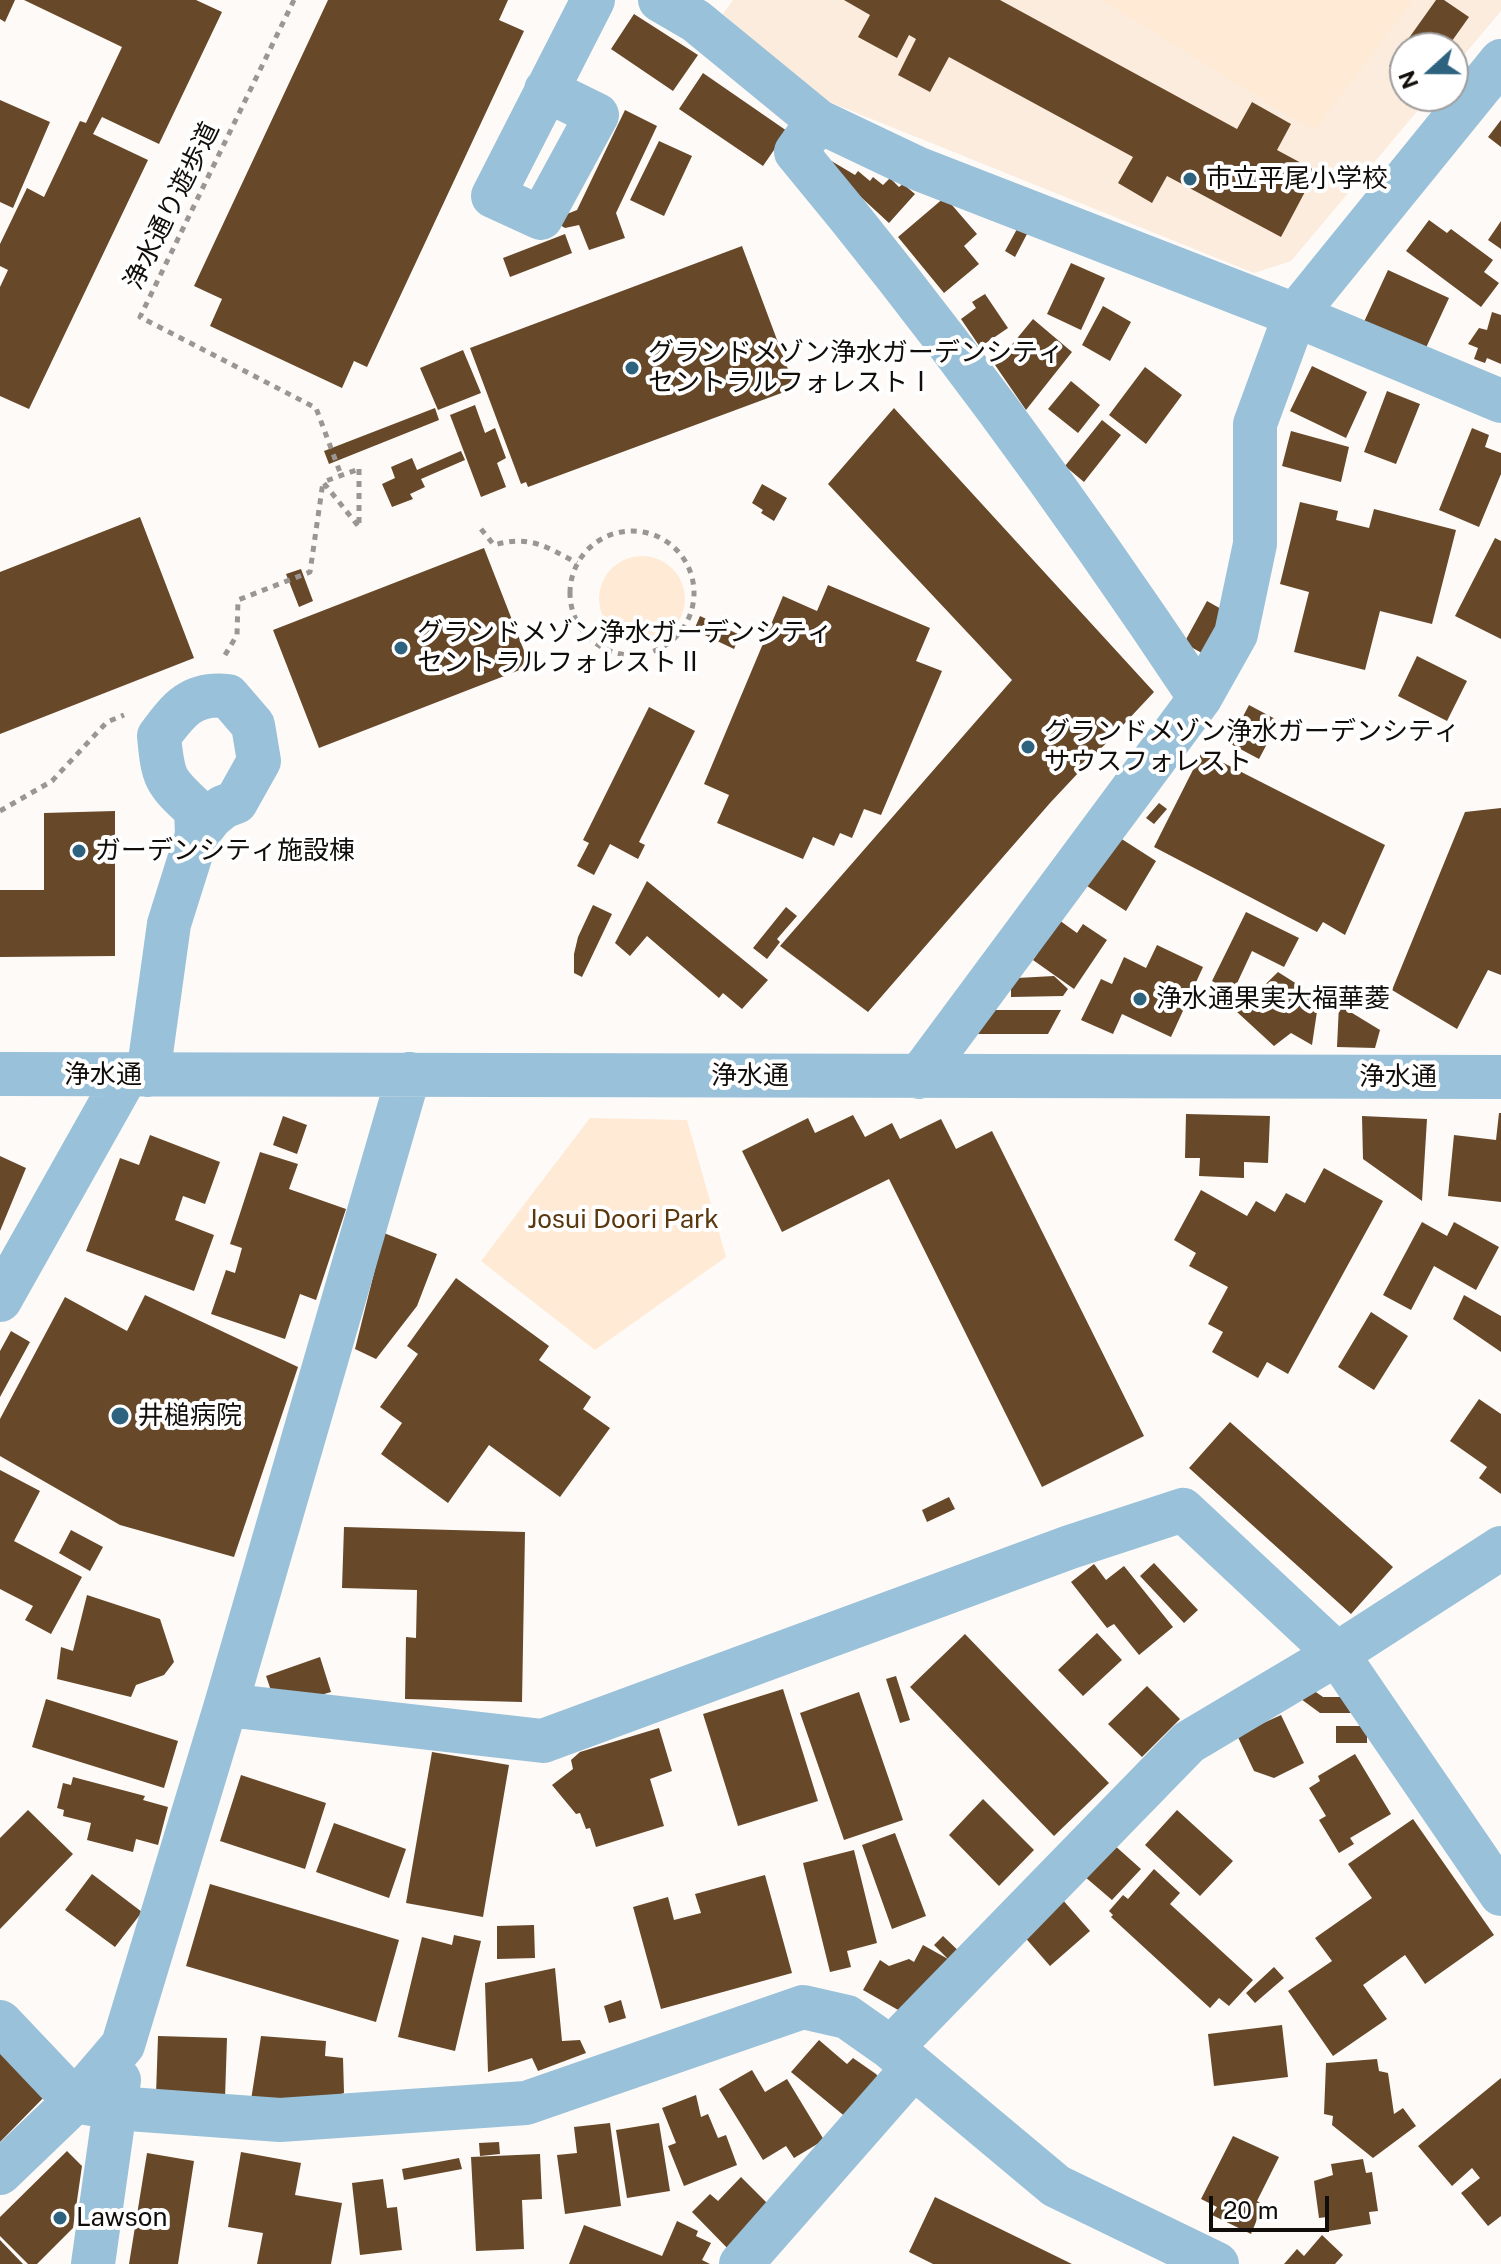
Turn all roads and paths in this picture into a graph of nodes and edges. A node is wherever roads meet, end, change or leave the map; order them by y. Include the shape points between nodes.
1 (294, 0) edge
2 (593, 0) edge
3 (689, 7) edge
4 (1501, 61) edge
5 (546, 90) dead end
6 (818, 121) junction
7 (1295, 315) junction
8 (1501, 401) edge
9 (341, 475) junction
10 (323, 482) junction
11 (481, 529) dead end
12 (577, 563) junction
13 (310, 572) dead end
14 (1200, 698) junction
15 (197, 835) dead end
16 (0, 1074) edge
17 (409, 1074) junction
18 (137, 1076) junction
19 (919, 1077) junction
20 (1501, 1077) edge
21 (0, 1300) edge
22 (1501, 1548) edge
23 (1337, 1654) junction
24 (226, 1705) junction
25 (1501, 1894) edge
26 (0, 2022) edge
27 (903, 2057) junction
28 (95, 2104) junction
29 (0, 2173) edge
30 (93, 2264) edge
31 (741, 2264) edge
32 (1217, 2264) edge

1 - 9 path, 浄水通り遊歩道 via 140,317 316,408
2 - 5 street
3 - 6 street
4 - 7 street
6 - 7 street via 919,169
6 - 14 street via 796,152 871,243 1104,553
7 - 8 street
7 - 14 street via 1255,424 1255,544 1236,634
9 - 10 path
9 - 10 path, 浄水通り遊歩道 via 359,469 359,527
10 - 13 path
11 - 12 path via 494,545 532,541
12 - 12 path via 608,535 649,533 666,541 689,568 694,586 687,621 661,649 643,655 605,650 578,624 571,604 570,583
14 - 19 street
15 - 18 street via 169,924
16 - 18 street, 浄水通
17 - 18 street, 浄水通
17 - 19 street, 浄水通
17 - 24 street
18 - 21 street
19 - 20 street, 浄水通
22 - 23 street
23 - 24 street via 1183,1510 543,1741
23 - 25 street
23 - 27 street via 1189,1742
24 - 28 street via 125,2040
26 - 28 street
27 - 28 street via 847,2017 803,2007 526,2103 280,2120
27 - 31 street
27 - 32 street via 1056,2186
28 - 29 street
28 - 30 street

